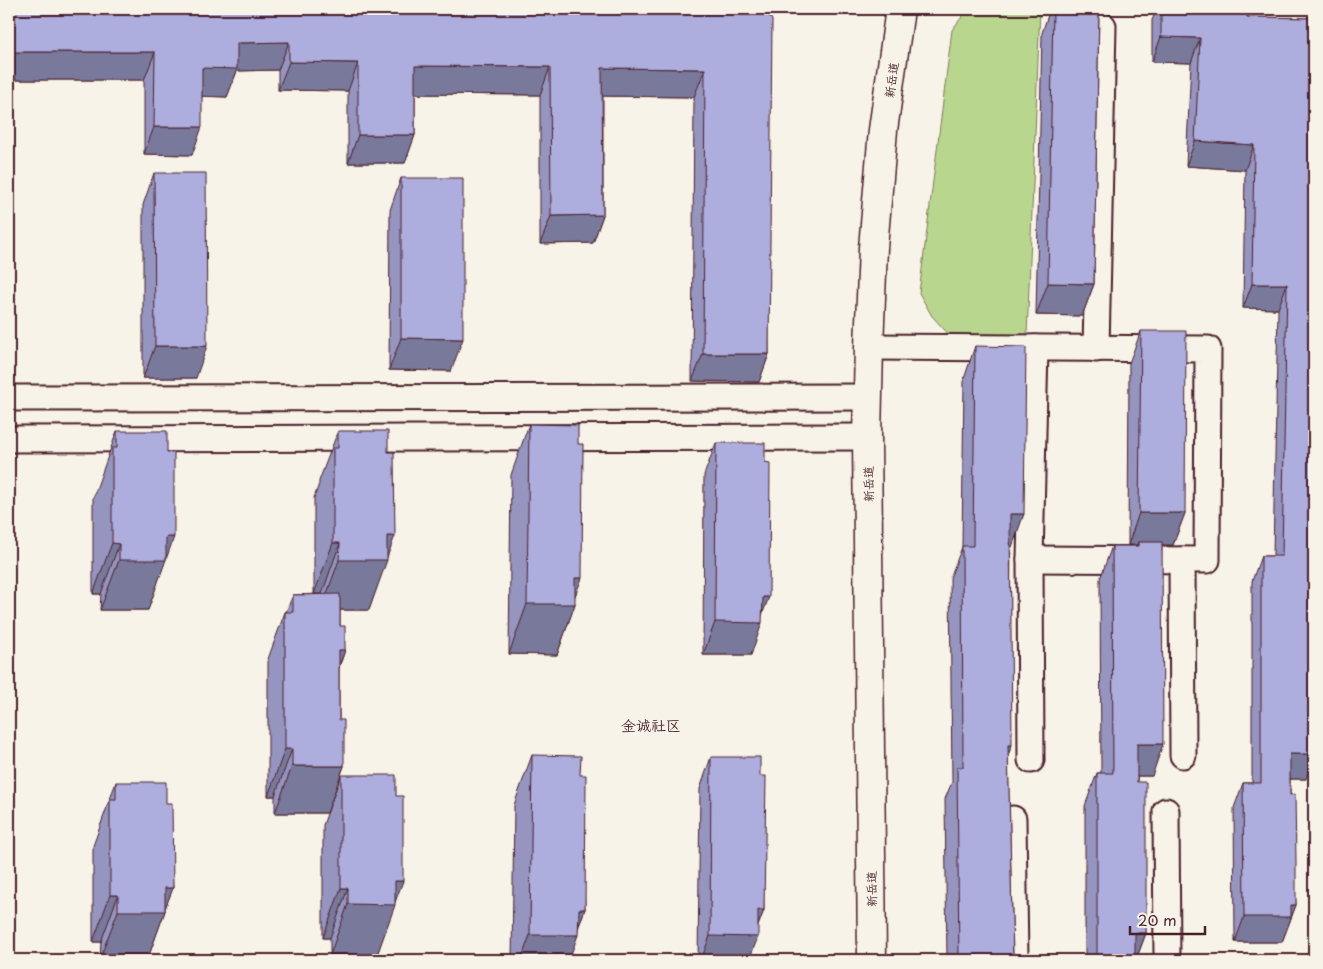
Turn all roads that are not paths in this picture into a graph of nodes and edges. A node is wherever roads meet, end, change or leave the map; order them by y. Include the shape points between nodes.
1 (900, 9) edge
2 (1104, 26) dead end
3 (869, 347) junction
4 (1035, 348) junction
5 (1096, 349) junction
6 (868, 397) junction
7 (9, 398) edge
8 (867, 438) junction
9 (9, 439) edge
10 (1030, 559) junction
11 (1182, 560) junction
12 (1183, 755) dead end
13 (1031, 760) dead end
14 (1166, 811) dead end
15 (1014, 818) dead end
16 (872, 960) edge
17 (1015, 960) edge
18 (1167, 960) edge

1 - 3 street, 新岳道 via 883,130
2 - 5 street
3 - 4 street
3 - 6 street, 新岳道
4 - 5 street
4 - 10 street
5 - 11 street via 1208,349 1207,560
6 - 7 street
6 - 8 street, 新岳道
8 - 9 street
8 - 16 street, 新岳道
10 - 11 street
10 - 13 street
11 - 12 street
14 - 18 street
15 - 17 street

